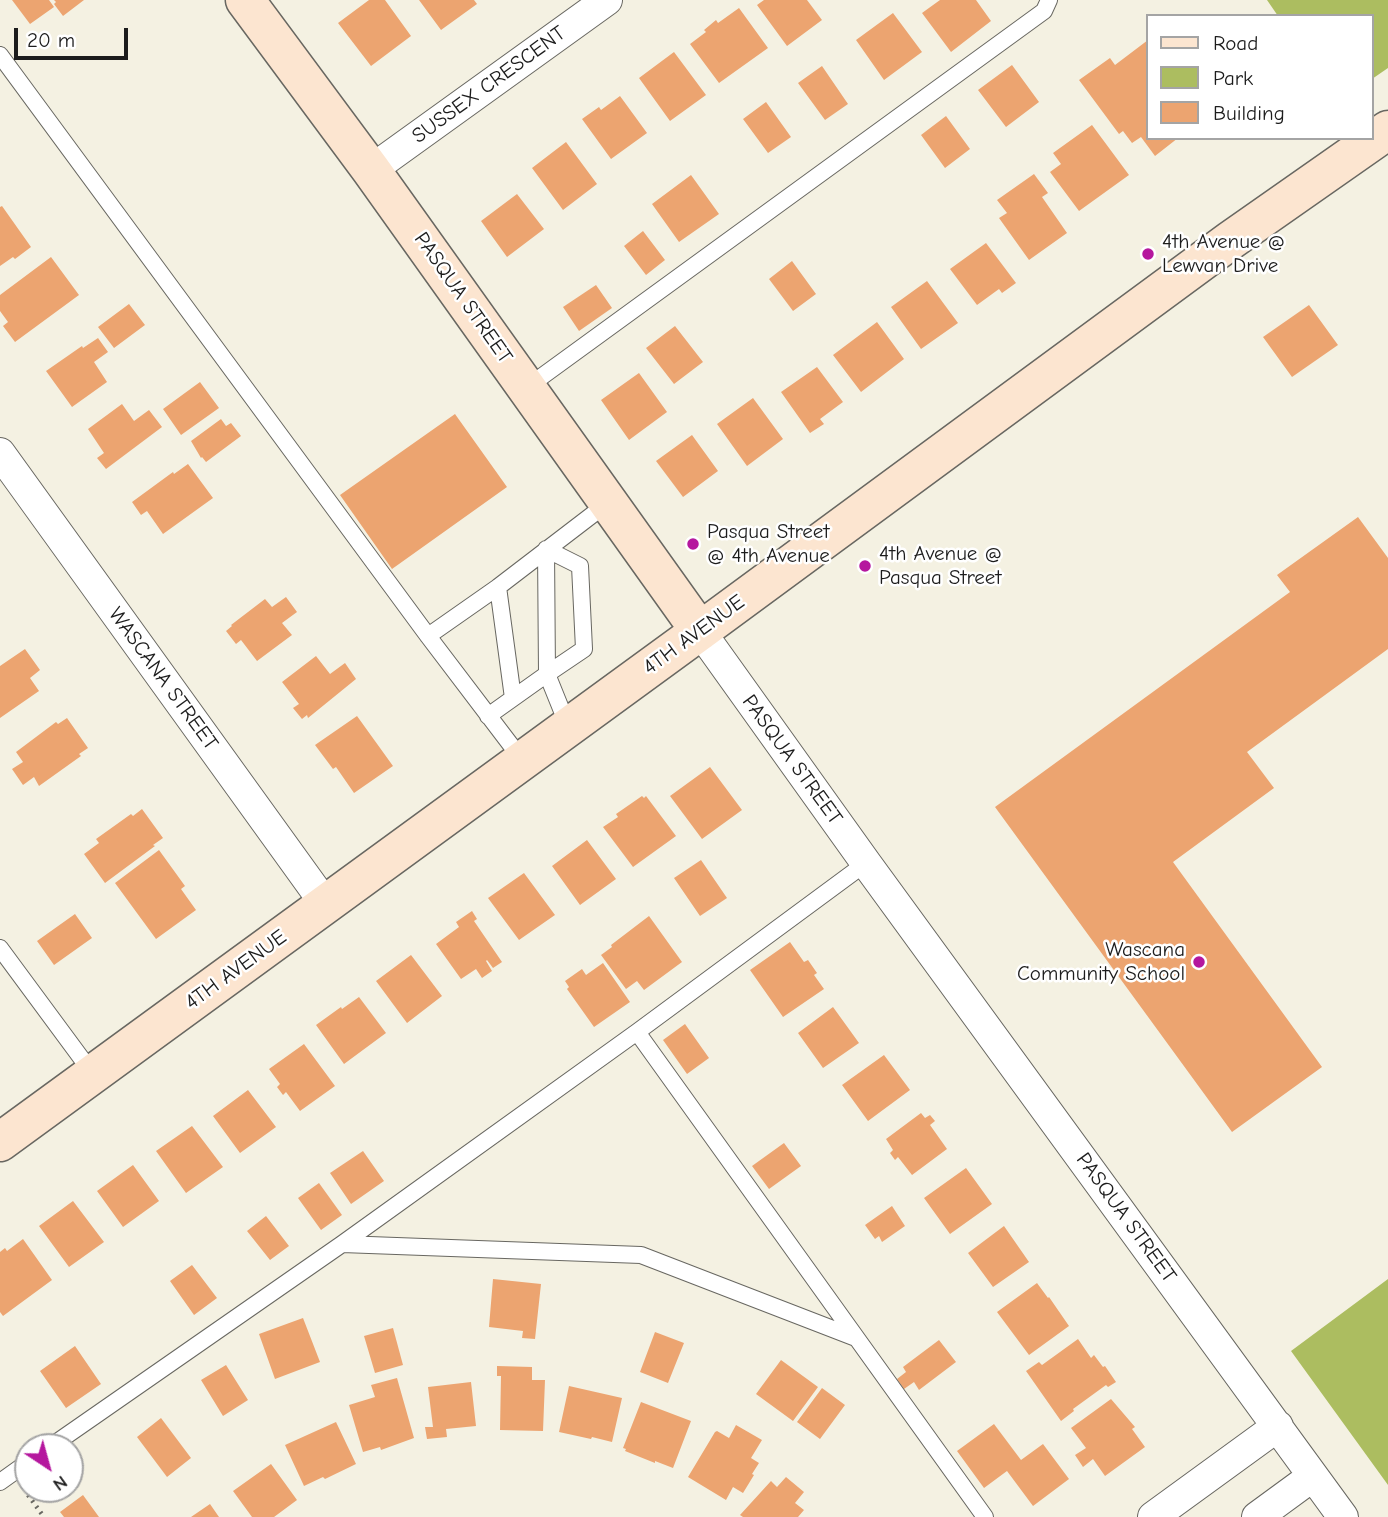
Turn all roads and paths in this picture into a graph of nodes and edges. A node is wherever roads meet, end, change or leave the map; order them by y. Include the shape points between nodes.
1 (245, 0) edge
2 (607, 0) edge
3 (1049, 0) edge
4 (0, 55) edge
5 (1374, 140) edge
6 (371, 170) junction
7 (526, 388) junction
8 (0, 453) edge
9 (609, 502) junction
10 (546, 549) junction
11 (498, 587) junction
12 (700, 631) junction
13 (428, 636) junction
14 (547, 674) junction
15 (513, 698) junction
16 (488, 716) junction
17 (568, 726) junction
18 (523, 761) junction
19 (866, 863) junction
20 (326, 905) junction
21 (0, 948) edge
22 (637, 1032) junction
23 (93, 1074) junction
24 (0, 1142) edge
25 (342, 1244) junction
26 (856, 1338) junction
27 (1278, 1426) junction
28 (70, 1433) edge
29 (1313, 1476) junction
30 (985, 1517) edge
31 (1153, 1517) edge
32 (1257, 1517) edge
33 (1343, 1517) edge

1 - 6 street, PASQUA STREET
2 - 6 street, SUSSEX CRESCENT
3 - 7 lane via 1044,11
4 - 13 lane
5 - 12 street, 4TH AVENUE
6 - 7 street, PASQUA STREET
7 - 9 street, PASQUA STREET
8 - 20 street, WASCANA STREET
9 - 10 lane
9 - 12 street, PASQUA STREET
10 - 11 lane
10 - 14 lane
10 - 14 lane via 580,566 584,649
11 - 13 lane
11 - 15 lane
12 - 17 street, 4TH AVENUE
12 - 19 street, PASQUA STREET
13 - 16 lane
14 - 15 lane
14 - 17 lane
15 - 16 lane
16 - 18 lane
17 - 18 street, 4TH AVENUE
18 - 20 street, 4TH AVENUE
19 - 22 lane
19 - 27 street, PASQUA STREET
20 - 23 street, 4TH AVENUE
21 - 23 lane
22 - 25 lane
22 - 26 lane
23 - 24 street, 4TH AVENUE
25 - 26 lane via 640,1255
25 - 28 lane
26 - 30 lane
27 - 29 street, PASQUA STREET
27 - 31 street
29 - 32 street
29 - 33 street, PASQUA STREET

